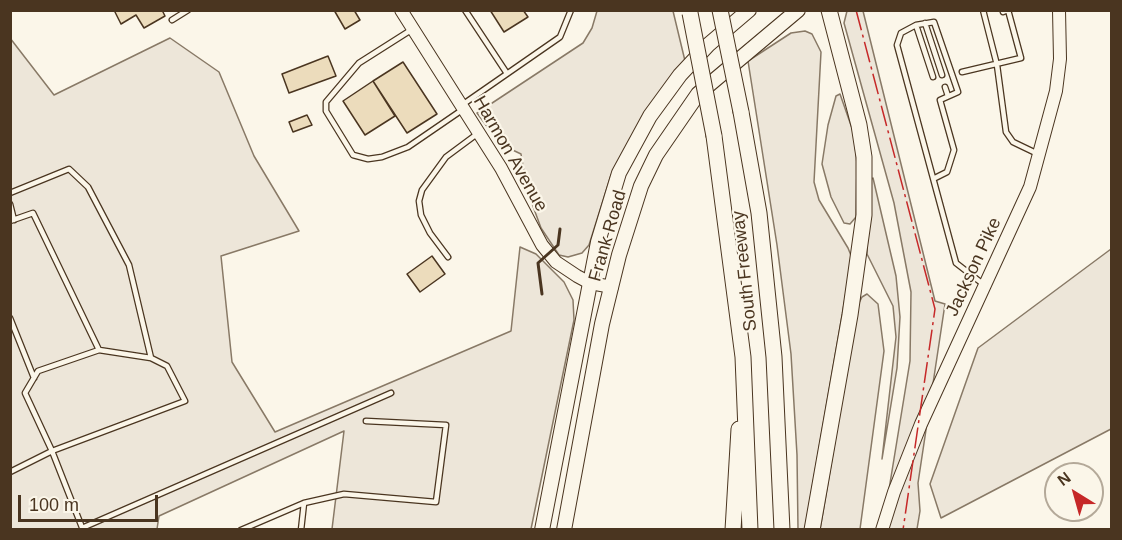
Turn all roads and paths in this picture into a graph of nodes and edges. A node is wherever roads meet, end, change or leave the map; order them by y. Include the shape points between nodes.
1 (188, 10) edge
2 (401, 10) edge
3 (465, 10) edge
4 (571, 10) edge
5 (720, 10) edge
6 (749, 10) edge
7 (798, 10) edge
8 (830, 10) edge
9 (983, 10) edge
10 (1059, 10) edge
11 (690, 12) edge
12 (1003, 12) dead end
13 (172, 20) dead end
14 (1011, 22) junction
15 (925, 23) junction
16 (1005, 24) dead end
17 (916, 25) junction
18 (412, 29) junction
19 (1001, 50) dead end
20 (994, 52) junction
21 (997, 64) junction
22 (506, 72) junction
23 (963, 72) dead end
24 (942, 75) dead end
25 (933, 77) dead end
26 (945, 87) dead end
27 (938, 92) dead end
28 (948, 96) junction
29 (940, 100) junction
30 (463, 107) junction
31 (479, 132) junction
32 (1040, 155) junction
33 (935, 178) junction
34 (10, 193) edge
35 (10, 204) edge
36 (12, 220) edge
37 (447, 256) dead end
38 (590, 283) junction
39 (986, 285) junction
40 (612, 287) junction
41 (10, 318) edge
42 (99, 350) junction
43 (743, 357) junction
44 (151, 358) junction
45 (34, 378) junction
46 (391, 393) dead end
47 (366, 422) dead end
48 (52, 451) junction
49 (10, 472) edge
50 (304, 503) junction
51 (81, 529) edge
52 (240, 530) edge
53 (301, 530) edge
54 (542, 530) edge
55 (564, 530) edge
56 (733, 530) edge
57 (750, 530) edge
58 (782, 530) edge
59 (812, 530) edge
60 (882, 530) edge

1 - 13 lane
2 - 18 main road, Harmon Avenue
3 - 22 lane
4 - 22 lane via 560,37
5 - 58 highway, South Freeway, bridge via 759,213 774,357
6 - 38 highway, Frank Road via 680,75 633,144 607,208
7 - 40 highway, Frank Road via 698,94 679,120 640,186
8 - 59 highway via 859,125 864,157 864,208
9 - 20 lane via 994,39
10 - 32 main road, Jackson Pike via 1056,91
11 - 43 highway, South Freeway, bridge via 714,136
12 - 14 lane via 1008,10
14 - 16 lane
14 - 21 lane via 1014,45 1021,58
15 - 17 lane
15 - 24 lane
15 - 28 lane via 934,22 958,92
17 - 25 lane
17 - 33 lane via 901,33 897,45
18 - 30 main road, Harmon Avenue
18 - 30 lane via 358,63 326,102 326,111 353,155 382,157 408,147
19 - 20 lane
20 - 21 lane
21 - 23 lane
21 - 32 lane via 1006,132 1012,142
22 - 30 lane
26 - 28 lane
27 - 29 lane
28 - 29 lane
29 - 33 lane via 954,150 947,172
30 - 31 main road, Harmon Avenue
31 - 37 lane via 446,157 422,190 419,201 430,233
31 - 38 main road, Harmon Avenue via 542,245 561,266
32 - 39 main road, Jackson Pike via 1030,187
33 - 39 lane via 956,263
34 - 44 lane via 69,170 88,187 129,265
35 - 36 lane
36 - 42 lane via 33,213
38 - 40 main road, Harmon Avenue
38 - 54 highway, Frank Road
39 - 60 main road, Jackson Pike via 921,424
40 - 55 highway, Frank Road
41 - 45 lane
42 - 44 lane
42 - 45 lane via 38,371
43 - 56 highway
43 - 57 highway, South Freeway
44 - 48 lane via 167,366 185,401
45 - 48 lane via 25,393
46 - 51 lane
47 - 50 lane via 446,426 436,502 344,494
48 - 49 lane
48 - 51 lane
50 - 52 lane
50 - 53 lane

